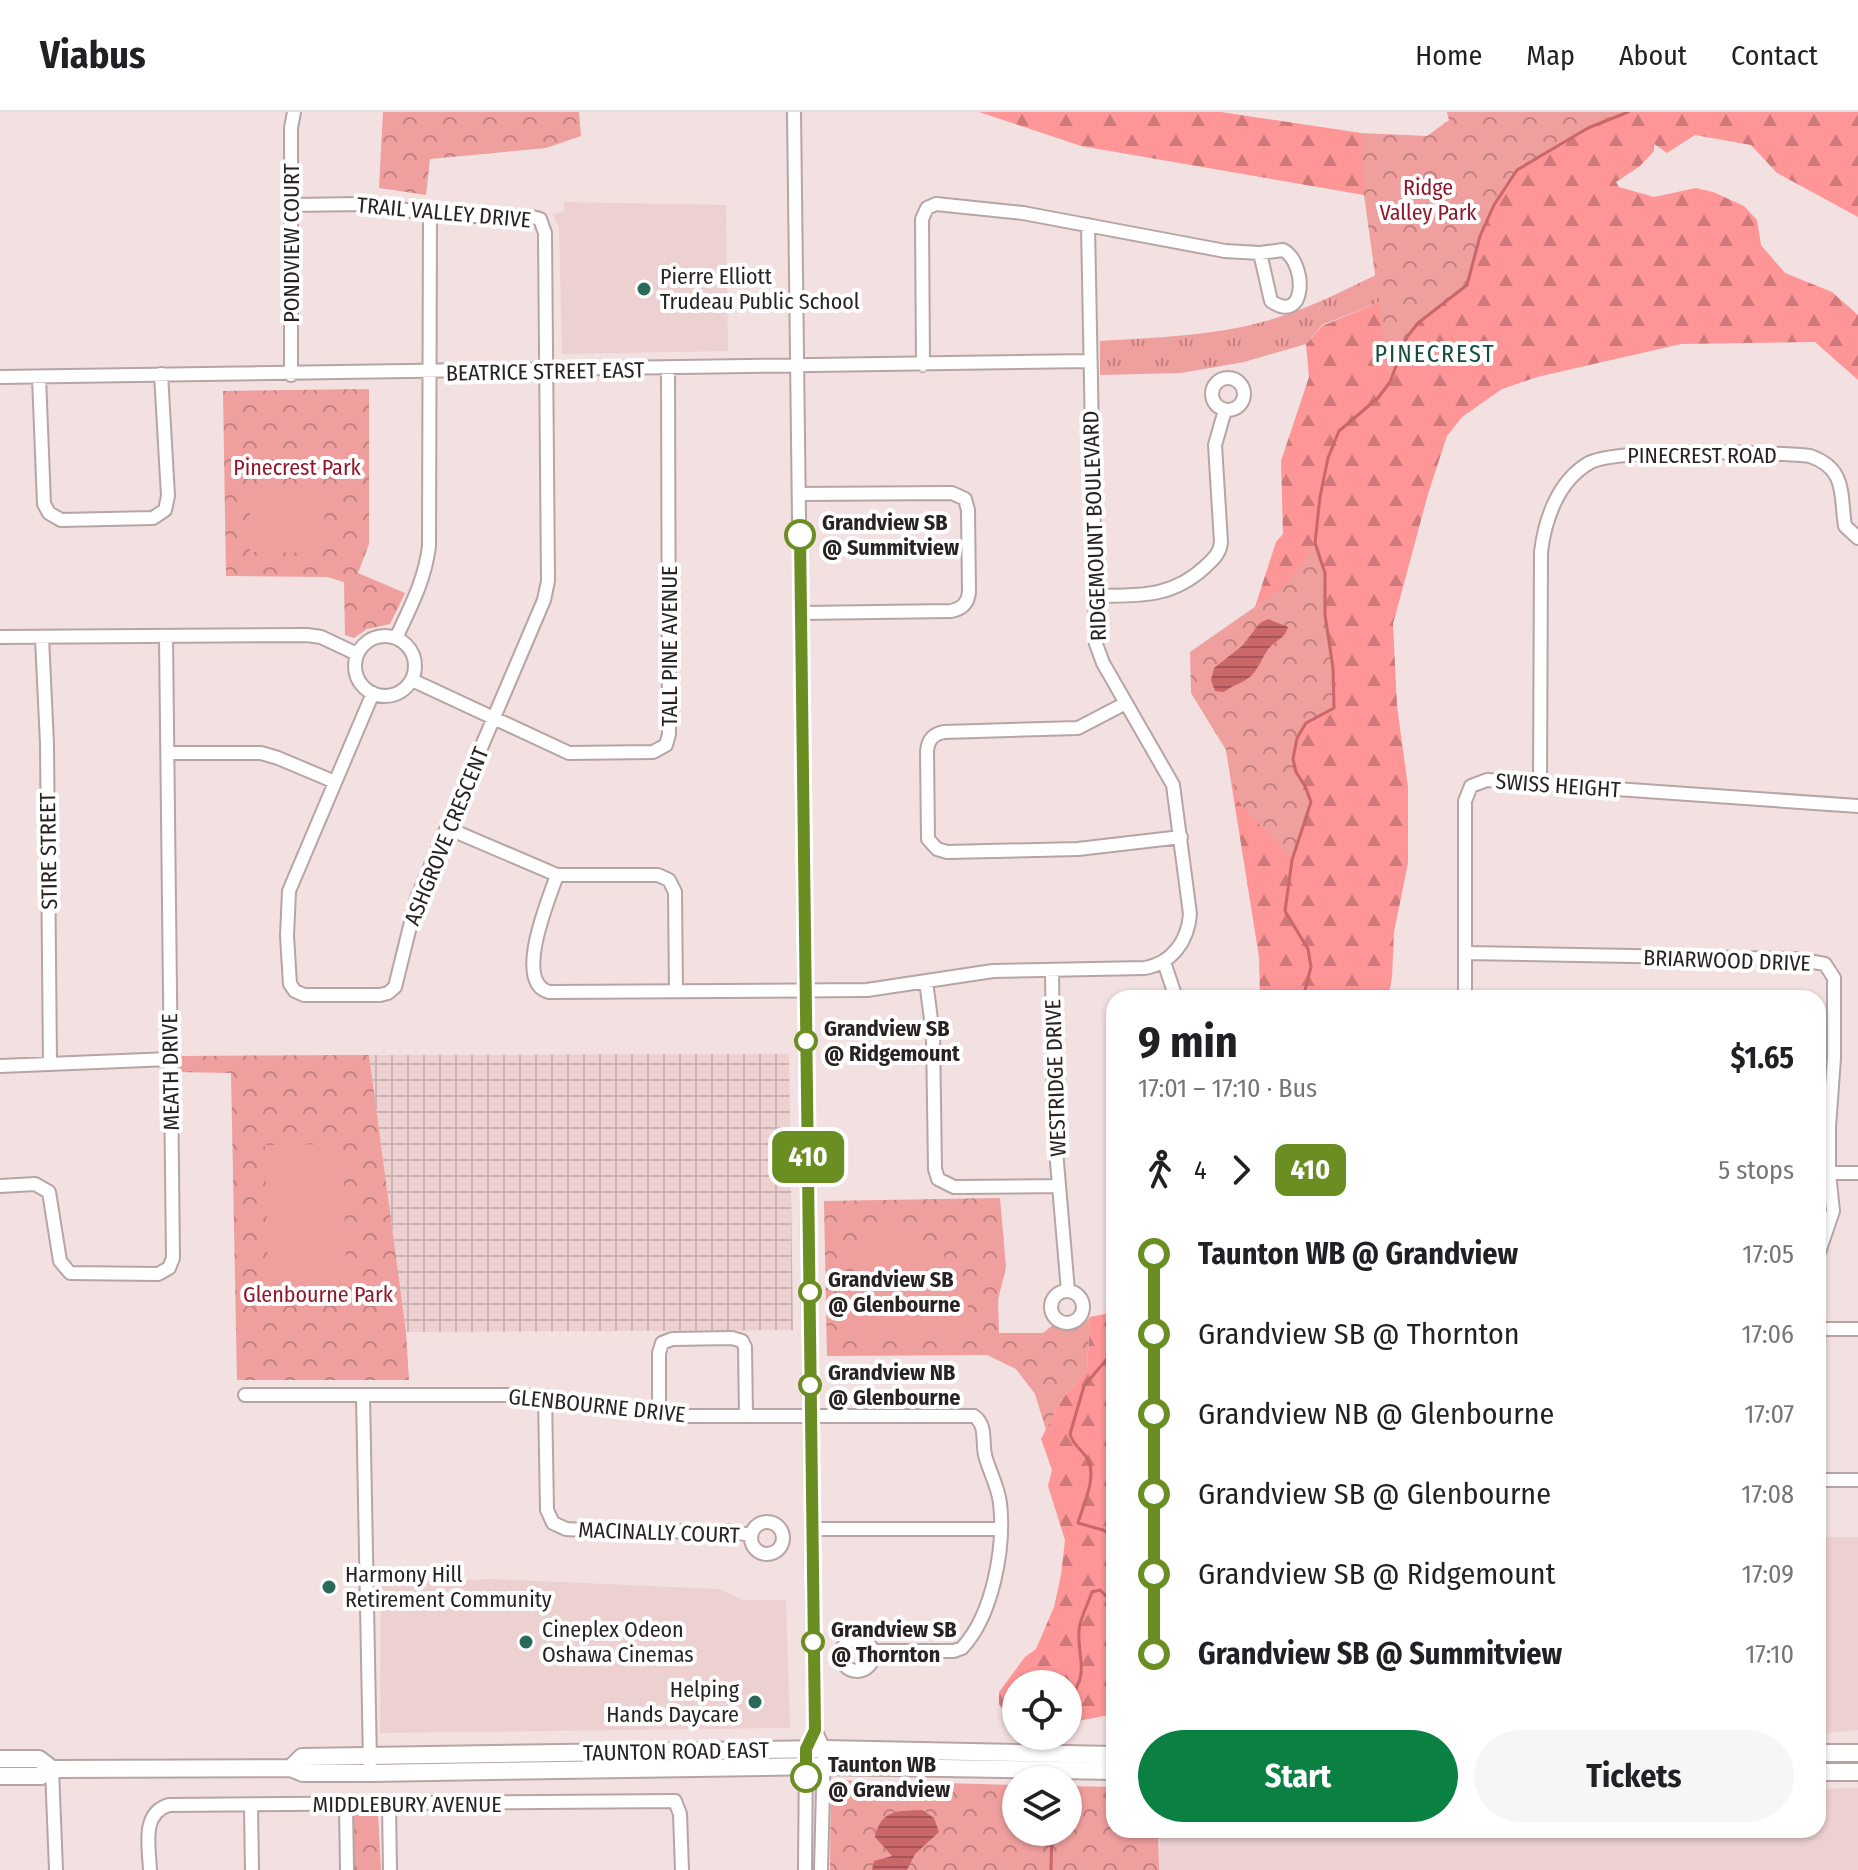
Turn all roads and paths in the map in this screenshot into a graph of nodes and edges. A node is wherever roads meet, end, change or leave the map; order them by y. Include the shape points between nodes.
1 (294, 112) edge
2 (794, 112) edge
3 (291, 205) junction
4 (430, 214) junction
5 (1088, 225) junction
6 (1260, 253) junction
7 (1090, 361) junction
8 (923, 365) junction
9 (797, 368) junction
10 (668, 369) junction
11 (546, 371) junction
12 (429, 373) junction
13 (161, 374) junction
14 (291, 375) junction
15 (0, 377) edge
16 (39, 377) junction
17 (1225, 410) dead end
18 (799, 494) junction
19 (1858, 538) edge
20 (1094, 596) junction
21 (801, 613) junction
22 (0, 637) edge
23 (166, 637) junction
24 (42, 638) junction
25 (396, 638) junction
26 (357, 654) junction
27 (412, 680) junction
28 (373, 693) junction
29 (1126, 703) junction
30 (494, 718) junction
31 (168, 753) junction
32 (335, 782) junction
33 (1540, 784) junction
34 (1858, 806) edge
35 (447, 828) junction
36 (1181, 837) junction
37 (557, 875) junction
38 (1465, 953) junction
39 (1164, 962) junction
40 (1052, 970) junction
41 (926, 981) junction
42 (806, 990) junction
43 (1173, 990) edge
44 (1465, 990) edge
45 (676, 991) junction
46 (170, 1059) junction
47 (50, 1064) junction
48 (0, 1066) edge
49 (1826, 1134) edge
50 (1826, 1173) edge
51 (1858, 1173) edge
52 (1826, 1181) edge
53 (0, 1186) edge
54 (1059, 1186) junction
55 (1826, 1232) edge
56 (1068, 1291) dead end
57 (1826, 1329) edge
58 (1858, 1329) edge
59 (245, 1395) dead end
60 (363, 1395) junction
61 (545, 1396) junction
62 (659, 1414) junction
63 (811, 1414) junction
64 (746, 1416) junction
65 (1826, 1480) edge
66 (1858, 1480) edge
67 (812, 1529) junction
68 (999, 1529) junction
69 (750, 1535) dead end
70 (873, 1651) dead end
71 (1826, 1753) edge
72 (1858, 1753) edge
73 (1106, 1755) edge
74 (369, 1756) junction
75 (815, 1757) junction
76 (0, 1759) edge
77 (291, 1768) junction
78 (52, 1769) junction
79 (1106, 1771) edge
80 (1826, 1772) edge
81 (1858, 1772) edge
82 (370, 1773) junction
83 (0, 1776) edge
84 (346, 1805) junction
85 (389, 1805) junction
86 (251, 1806) junction
87 (56, 1870) edge
88 (150, 1870) edge
89 (252, 1870) edge
90 (347, 1870) edge
91 (390, 1870) edge
92 (682, 1870) edge
93 (805, 1870) edge
94 (821, 1870) edge

1 - 3 street, PONDVIEW COURT
2 - 9 street
3 - 4 street, TRAIL VALLEY DRIVE via 378,205
3 - 14 street, PONDVIEW COURT
4 - 11 street, TRAIL VALLEY DRIVE via 540,219 545,233
4 - 12 street
5 - 6 street
5 - 7 street, RIDGEMOUNT BOULEVARD
5 - 8 street via 940,203 927,208 921,224
6 - 6 street via 1271,301 1281,307 1293,304 1300,291 1292,256 1279,249
7 - 8 street, BEATRICE STREET EAST
7 - 20 street, RIDGEMOUNT BOULEVARD
8 - 9 street, BEATRICE STREET EAST
9 - 10 street, BEATRICE STREET EAST
9 - 18 street
10 - 11 street, BEATRICE STREET EAST
10 - 30 street, TALL PINE AVENUE via 668,742 653,752 575,754
11 - 12 street, BEATRICE STREET EAST
11 - 30 street, ASHGROVE CRESCENT via 547,591
12 - 14 street, BEATRICE STREET EAST
12 - 25 street via 426,566
13 - 14 street, BEATRICE STREET EAST
13 - 16 street, BEATRICE STREET EAST
13 - 16 street via 168,496 165,510 153,518 61,520 49,513 44,504
15 - 16 street, BEATRICE STREET EAST
17 - 20 street via 1215,445 1221,542 1217,555 1188,581 1167,591
18 - 21 street
18 - 21 street via 955,493 966,501 969,525 969,595 958,610
19 - 33 street, PINECREST ROAD via 1845,526 1842,491 1832,468 1810,456 1637,454 1604,456 1587,464 1562,489 1543,532
20 - 29 street, RIDGEMOUNT BOULEVARD via 1098,653
21 - 42 street
22 - 24 street
23 - 24 street
23 - 26 street via 312,635
23 - 31 street, MEATH DRIVE
24 - 47 street, STIRE STREET
25 - 26 street via 378,637
25 - 27 street via 413,656
26 - 28 street via 355,672
27 - 28 street via 399,693
27 - 30 street, TALL PINE AVENUE
28 - 32 street, ASHGROVE CRESCENT
29 - 36 street, RIDGEMOUNT BOULEVARD via 1172,781
29 - 36 street via 1078,728 935,735 927,751 928,839 947,852 1078,849
30 - 35 street, ASHGROVE CRESCENT
31 - 32 street via 261,753
31 - 46 street, MEATH DRIVE
32 - 35 street, ASHGROVE CRESCENT via 289,891 290,980 299,994 380,995 392,990 414,905
33 - 34 street, SWISS HEIGHT
33 - 38 street, SWISS HEIGHT via 1487,780 1471,786 1465,801
35 - 37 street
36 - 39 street, RIDGEMOUNT BOULEVARD via 1189,921 1181,943
37 - 45 street via 653,875 669,880 675,892
37 - 45 street via 534,949 538,988 554,993
38 - 44 street, SWISS HEIGHT
38 - 49 street, BRIARWOOD DRIVE via 1797,959 1825,964 1834,978
39 - 40 street via 1139,968
39 - 43 street
40 - 41 street via 993,971
40 - 54 street, WESTRIDGE DRIVE
41 - 42 street via 867,990
41 - 54 street via 938,1179 954,1187
42 - 45 street
42 - 63 street
46 - 47 street
46 - 53 street, MEATH DRIVE via 173,1258 166,1271 70,1273 60,1261 49,1192 35,1184
47 - 48 street
50 - 51 street
52 - 55 street via 1833,1211
54 - 56 street, WESTRIDGE DRIVE
57 - 58 street
59 - 60 street, GLENBOURNE DRIVE
60 - 61 street, GLENBOURNE DRIVE
60 - 74 street
61 - 62 street, GLENBOURNE DRIVE
61 - 69 street, MACINALLY COURT via 547,1510 556,1526
62 - 64 street, GLENBOURNE DRIVE
62 - 64 street via 662,1343 732,1338 745,1347
63 - 64 street, GLENBOURNE DRIVE
63 - 67 street
63 - 68 street, GLENBOURNE DRIVE via 977,1418 1000,1502
65 - 66 street
67 - 68 street
67 - 75 street
68 - 70 street via 995,1583 965,1646 954,1651
71 - 72 main road
73 - 75 main road, TAUNTON ROAD EAST
74 - 75 main road, TAUNTON ROAD EAST
74 - 77 main road, TAUNTON ROAD EAST via 302,1757
74 - 82 street
75 - 79 main road, TAUNTON ROAD EAST
75 - 82 main road, TAUNTON ROAD EAST
75 - 93 street
75 - 94 street
76 - 78 main road, TAUNTON ROAD EAST via 39,1759
77 - 78 main road, TAUNTON ROAD EAST
77 - 82 main road, TAUNTON ROAD EAST via 303,1773
78 - 83 main road, TAUNTON ROAD EAST via 41,1776
78 - 87 street
80 - 81 main road
84 - 85 street, MIDDLEBURY AVENUE
84 - 86 street, MIDDLEBURY AVENUE
84 - 90 street
85 - 91 street
85 - 92 street, MIDDLEBURY AVENUE via 675,1801
86 - 88 street, MIDDLEBURY AVENUE via 159,1807 149,1825
86 - 89 street

